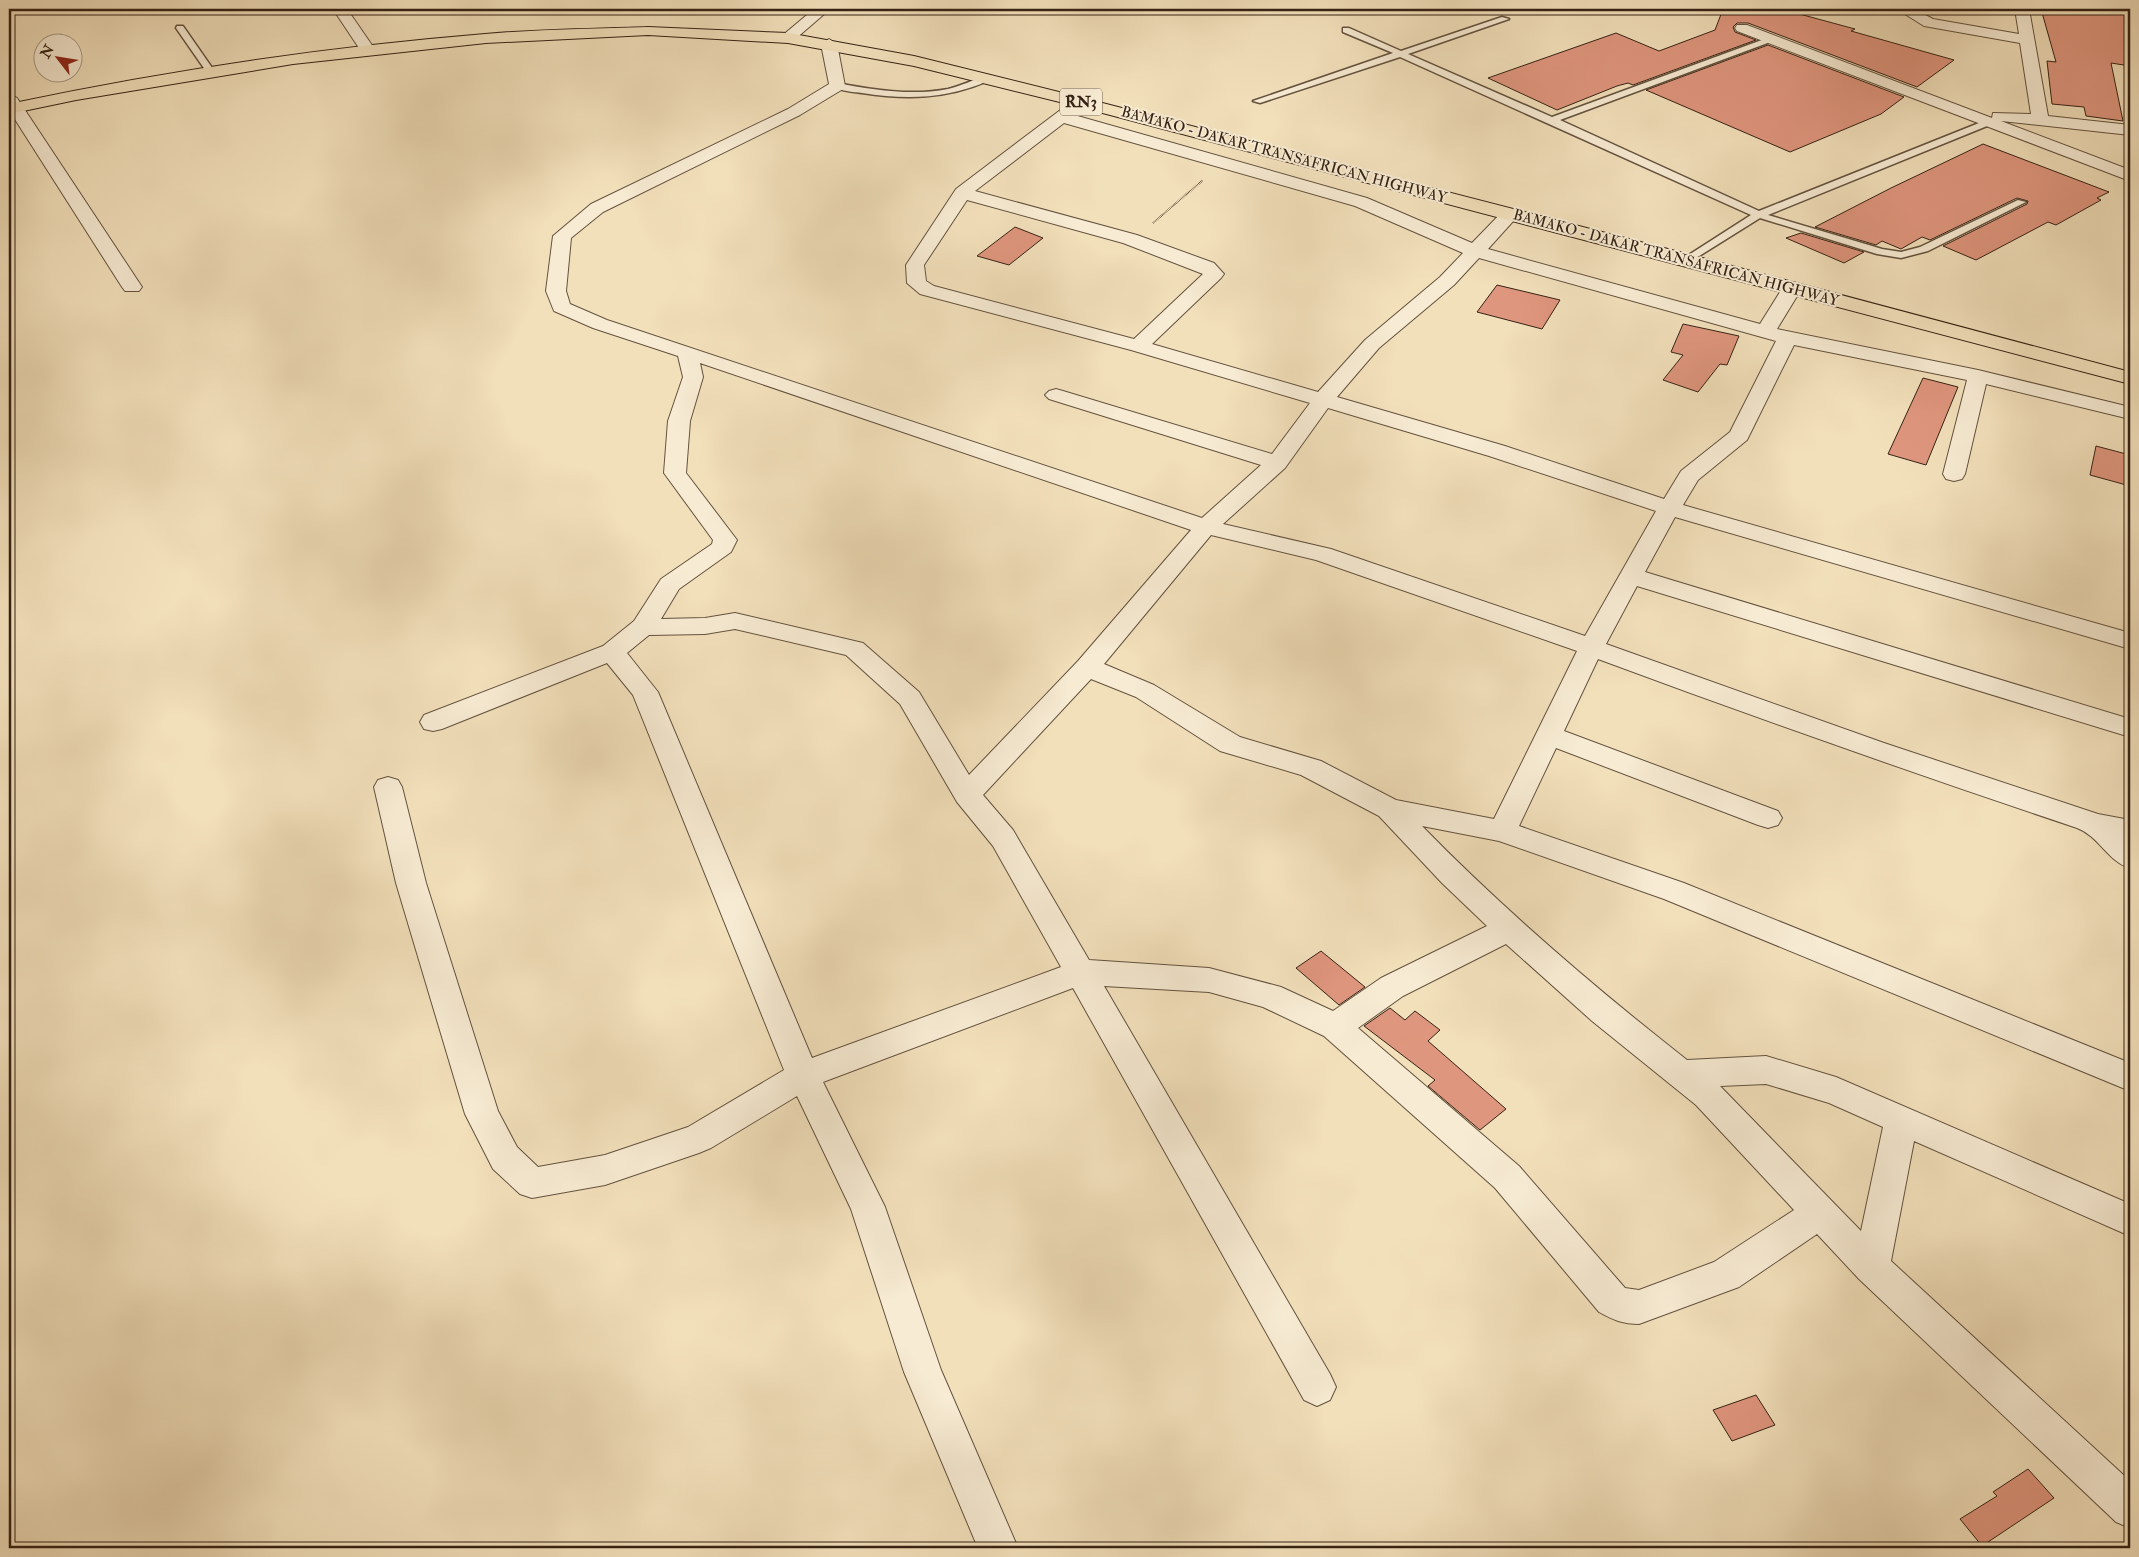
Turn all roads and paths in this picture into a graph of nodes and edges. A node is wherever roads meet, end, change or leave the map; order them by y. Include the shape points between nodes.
1 (361, 9) edge
2 (823, 9) edge
3 (1904, 9) edge
4 (2022, 9) edge
5 (342, 11) edge
6 (1505, 19) dead end
7 (180, 28) dead end
8 (1742, 28) dead end
9 (1346, 30) dead end
10 (788, 38) junction
11 (1770, 39) junction
12 (2028, 40) junction
13 (829, 44) junction
14 (368, 50) junction
15 (1401, 54) junction
16 (211, 72) junction
17 (986, 79) junction
18 (837, 86) junction
19 (1257, 101) dead end
20 (1081, 102) junction
21 (10, 105) edge
22 (1965, 114) junction
23 (1062, 118) junction
24 (1552, 120) junction
25 (2040, 120) junction
26 (1989, 122) junction
27 (2130, 130) edge
28 (1221, 162) junction
29 (2130, 176) edge
30 (962, 192) junction
31 (2021, 202) dead end
32 (1510, 214) junction
33 (1759, 215) junction
34 (1130, 239) junction
35 (1475, 251) junction
36 (1688, 260) junction
37 (132, 287) dead end
38 (1792, 288) junction
39 (1765, 331) junction
40 (1788, 338) junction
41 (1138, 346) junction
42 (687, 352) junction
43 (1978, 376) junction
44 (2130, 378) edge
45 (1056, 395) dead end
46 (1322, 400) junction
47 (2130, 413) edge
48 (1277, 463) junction
49 (1954, 474) dead end
50 (1669, 508) junction
51 (1206, 527) junction
52 (1630, 576) junction
53 (643, 627) junction
54 (2130, 641) edge
55 (1590, 648) junction
56 (612, 652) junction
57 (1087, 667) junction
58 (433, 722) dead end
59 (2130, 728) edge
60 (1549, 735) junction
61 (388, 787) dead end
62 (968, 795) junction
63 (1389, 808) junction
64 (1768, 818) dead end
65 (2096, 824) junction
66 (2130, 830) edge
67 (1502, 831) junction
68 (2130, 857) edge
69 (1509, 929) junction
70 (1081, 972) junction
71 (1335, 1027) junction
72 (1682, 1074) junction
73 (803, 1076) junction
74 (2130, 1077) edge
75 (1901, 1120) junction
76 (1820, 1212) junction
77 (2130, 1220) edge
78 (1872, 1267) junction
79 (1317, 1387) dead end
80 (2130, 1508) edge
81 (998, 1548) edge

1 - 5 street
2 - 10 street
3 - 12 street via 1929,23
4 - 12 street
5 - 14 street
6 - 15 lane
7 - 16 lane
8 - 11 street
9 - 15 lane
10 - 13 highway, BAMAKO - DAKAR TRANSAFRICAN HIGHWAY / RN3
10 - 14 highway, BAMAKO - DAKAR TRANSAFRICAN HIGHWAY / RN3 via 684,31 597,31
11 - 22 street
11 - 24 lane
12 - 25 street
13 - 17 highway, BAMAKO - DAKAR TRANSAFRICAN HIGHWAY / RN3
13 - 18 street
14 - 16 highway, BAMAKO - DAKAR TRANSAFRICAN HIGHWAY / RN3
15 - 19 lane
15 - 24 lane
16 - 21 highway, BAMAKO - DAKAR TRANSAFRICAN HIGHWAY / RN3
17 - 18 lane via 952,93 935,95 873,93
17 - 20 highway, BAMAKO - DAKAR TRANSAFRICAN HIGHWAY / RN3
18 - 42 street via 794,112 597,208 562,236 556,291 561,308
20 - 23 street
20 - 32 highway, BAMAKO - DAKAR TRANSAFRICAN HIGHWAY / RN3
21 - 37 street
22 - 25 street
22 - 26 street
23 - 28 street
23 - 30 street
24 - 33 lane
25 - 27 street
26 - 29 street
26 - 33 lane
28 - 34 path via 1161,218
28 - 35 street via 1361,202
30 - 34 street
30 - 41 street via 915,265 917,283 927,290
31 - 33 lane via 1924,249 1902,255 1881,252
32 - 35 street
32 - 36 highway, BAMAKO - DAKAR TRANSAFRICAN HIGHWAY / RN3
33 - 36 lane
34 - 41 street via 1207,267 1214,274
35 - 39 street
35 - 46 street via 1448,281 1372,344
36 - 38 highway, BAMAKO - DAKAR TRANSAFRICAN HIGHWAY / RN3
38 - 39 street
38 - 44 highway, BAMAKO - DAKAR TRANSAFRICAN HIGHWAY / RN3
39 - 40 street
40 - 43 street
40 - 50 street via 1740,435 1689,476
41 - 46 street
42 - 51 street
42 - 53 street via 694,377 679,421 675,473 725,540 723,547 670,584
43 - 47 street
43 - 49 street
45 - 48 street
46 - 48 street
46 - 50 street via 1497,451
48 - 51 street
50 - 52 street
50 - 54 street
51 - 55 street via 1323,554
51 - 57 street
52 - 55 street
52 - 59 street
53 - 56 street
53 - 62 street via 705,626 735,621 854,649 910,698
55 - 60 street
55 - 65 street via 1874,750
56 - 58 street
56 - 73 street via 645,692
57 - 62 street
57 - 63 street via 1145,691 1230,744 1311,768
60 - 64 street
60 - 67 street
61 - 73 street via 411,883 482,1114 504,1158 532,1184 605,1170 699,1138
62 - 70 street via 1003,838
63 - 67 street
63 - 69 street
65 - 66 street
65 - 68 street
67 - 74 street via 1674,892
69 - 71 street via 1392,987
69 - 72 street via 1603,1012
70 - 71 street via 1208,980 1270,996
70 - 73 street
70 - 79 street
71 - 76 street via 1507,1176 1612,1300 1625,1307 1639,1307 1726,1275
72 - 75 street via 1766,1070 1836,1091
72 - 76 street via 1708,1095
73 - 81 street via 868,1207 923,1372
75 - 77 street
75 - 78 street
76 - 78 street
78 - 80 street

